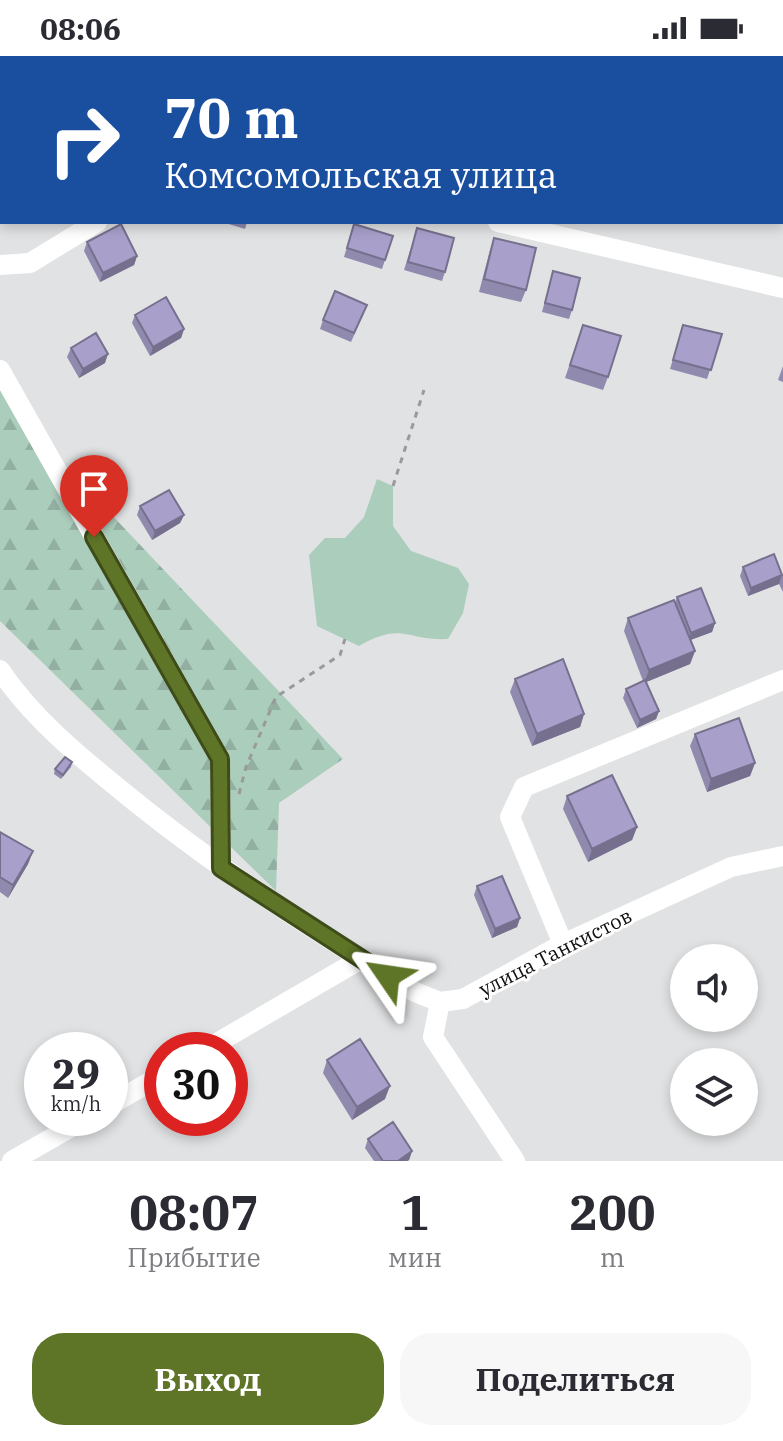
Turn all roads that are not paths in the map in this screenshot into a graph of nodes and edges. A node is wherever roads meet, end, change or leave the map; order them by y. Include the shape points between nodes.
1 (94, 224) edge
2 (507, 224) edge
3 (0, 265) edge
4 (783, 288) edge
5 (0, 370) edge
6 (0, 670) edge
7 (783, 680) edge
8 (783, 856) edge
9 (221, 868) junction
10 (563, 944) junction
11 (361, 959) junction
12 (440, 1002) junction
13 (236, 1032) edge
14 (56, 1136) edge
15 (12, 1161) edge
16 (515, 1161) edge

1 - 3 street via 30,263
2 - 4 street
5 - 9 street via 220,759
6 - 9 street via 18,696 74,752
7 - 10 street via 524,787 510,817
8 - 10 street, улица Танкистов via 731,867
9 - 11 street
10 - 12 street, улица Танкистов via 463,999
11 - 12 street
11 - 13 street
12 - 16 street via 433,1037
14 - 15 street

